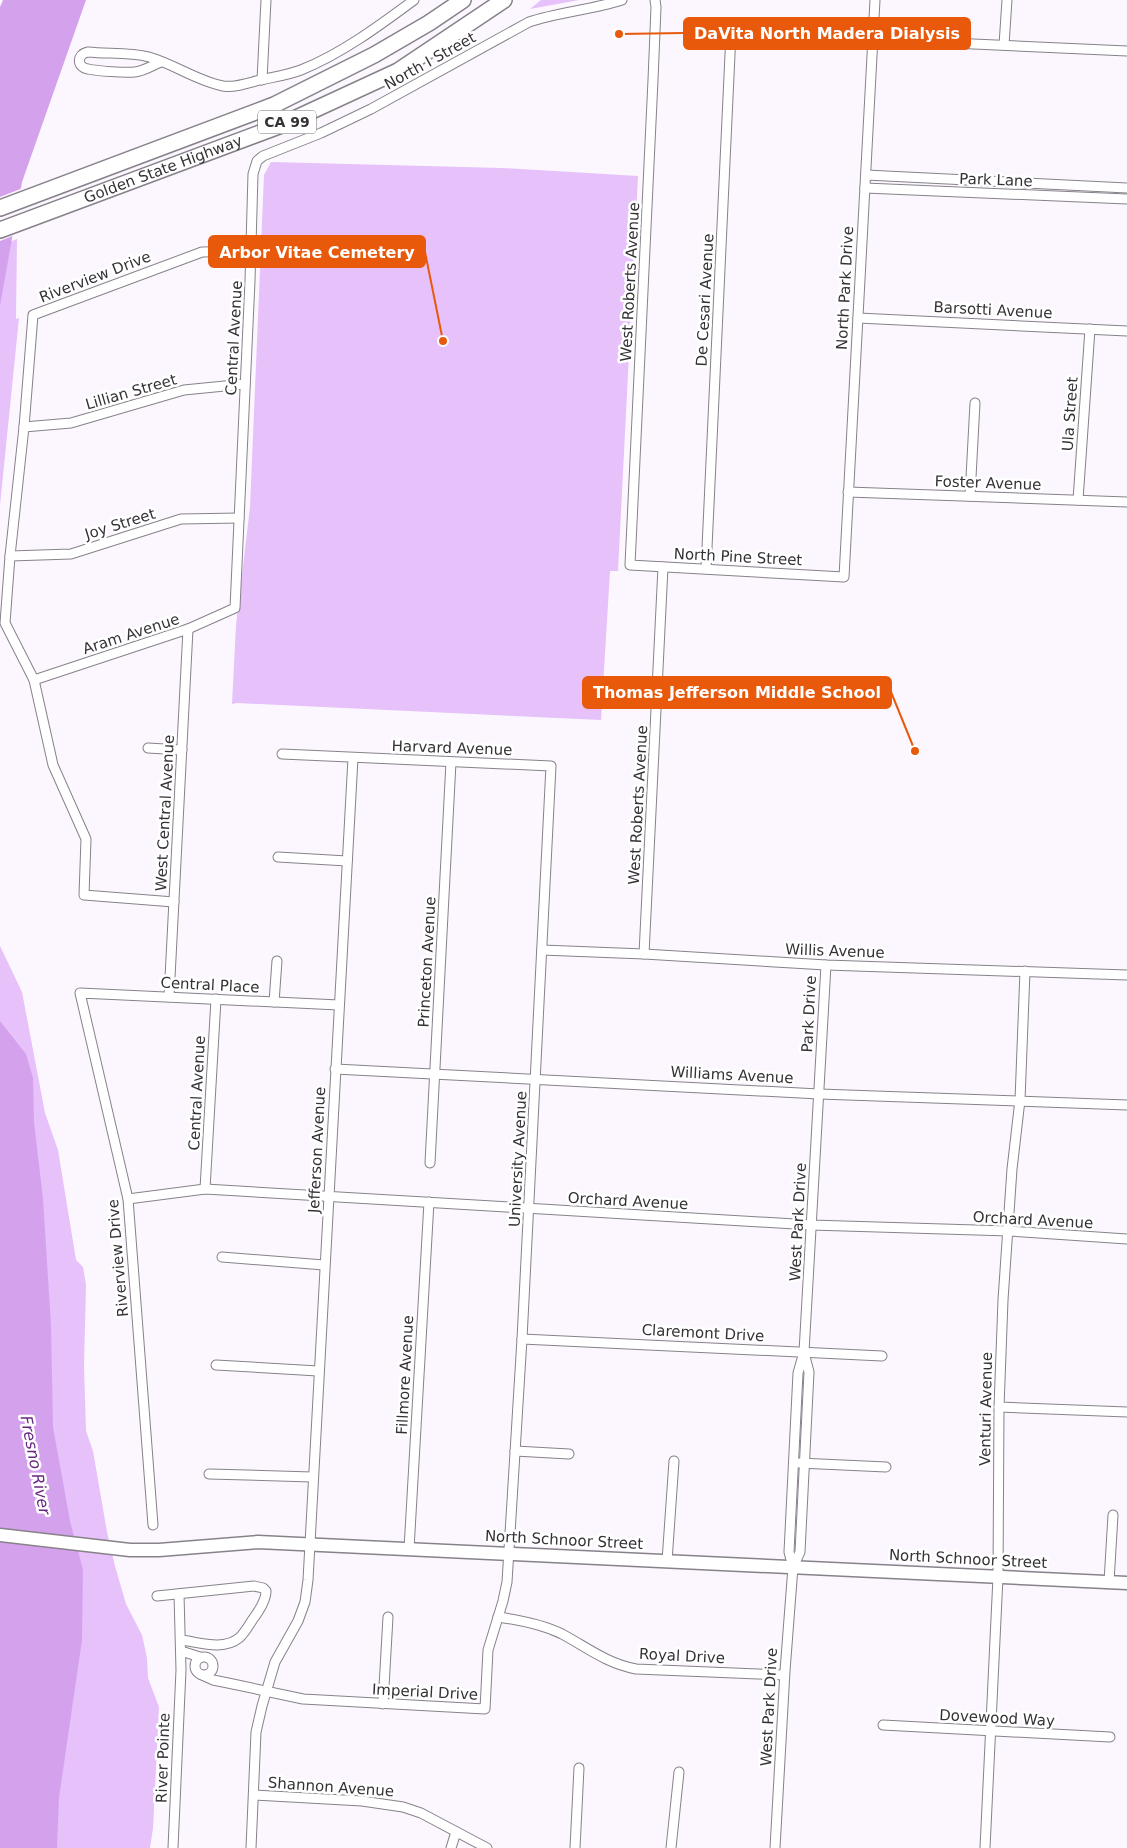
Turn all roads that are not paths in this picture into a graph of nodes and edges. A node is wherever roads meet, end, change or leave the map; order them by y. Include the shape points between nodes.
1 (266, 0) edge
2 (414, 0) edge
3 (463, 0) edge
4 (504, 0) edge
5 (622, 0) edge
6 (655, 0) edge
7 (875, 0) edge
8 (1007, 0) edge
9 (873, 39) junction
10 (1004, 45) junction
11 (1127, 51) edge
12 (161, 62) junction
13 (262, 80) junction
14 (257, 161) joint
15 (866, 175) junction
16 (865, 188) junction
17 (1127, 188) edge
18 (1127, 199) edge
19 (0, 208) edge
20 (0, 230) edge
21 (252, 251) junction
22 (858, 318) junction
23 (1090, 329) junction
24 (1127, 331) edge
25 (245, 384) junction
26 (975, 403) dead end
27 (24, 427) junction
28 (848, 492) junction
29 (970, 496) junction
30 (1078, 500) junction
31 (1127, 502) edge
32 (239, 518) junction
33 (10, 556) junction
34 (630, 565) joint
35 (663, 567) junction
36 (706, 569) junction
37 (844, 576) joint
38 (188, 630) junction
39 (34, 680) junction
40 (148, 748) dead end
41 (182, 750) junction
42 (282, 754) dead end
43 (352, 758) junction
44 (452, 762) junction
45 (551, 766) joint
46 (278, 857) dead end
47 (347, 861) junction
48 (174, 902) junction
49 (542, 950) junction
50 (644, 954) junction
51 (277, 961) dead end
52 (826, 965) junction
53 (1025, 971) junction
54 (1127, 975) edge
55 (80, 993) joint
56 (169, 997) junction
57 (216, 999) junction
58 (274, 1002) junction
59 (339, 1005) junction
60 (335, 1069) junction
61 (435, 1074) junction
62 (536, 1078) junction
63 (819, 1094) junction
64 (1020, 1100) junction
65 (1127, 1105) edge
66 (430, 1163) dead end
67 (205, 1189) junction
68 (328, 1196) junction
69 (128, 1198) junction
70 (429, 1202) junction
71 (529, 1209) junction
72 (812, 1225) junction
73 (1009, 1231) junction
74 (1127, 1239) edge
75 (222, 1257) dead end
76 (324, 1265) junction
77 (522, 1339) junction
78 (804, 1352) junction
79 (882, 1356) dead end
80 (216, 1365) dead end
81 (318, 1371) junction
82 (999, 1407) junction
83 (1127, 1412) edge
84 (514, 1451) junction
85 (569, 1454) dead end
86 (674, 1461) dead end
87 (794, 1463) junction
88 (805, 1463) junction
89 (886, 1466) dead end
90 (209, 1474) dead end
91 (312, 1477) junction
92 (1113, 1515) dead end
93 (153, 1524) dead end
94 (0, 1535) edge
95 (311, 1544) junction
96 (409, 1549) junction
97 (509, 1553) junction
98 (667, 1561) junction
99 (792, 1567) junction
100 (998, 1577) junction
101 (1109, 1582) junction
102 (1127, 1583) edge
103 (179, 1594) junction
104 (157, 1596) dead end
105 (388, 1617) dead end
106 (498, 1617) junction
107 (181, 1640) junction
108 (181, 1651) junction
109 (200, 1657) junction
110 (212, 1669) junction
111 (181, 1670) junction
112 (200, 1673) junction
113 (784, 1674) junction
114 (228, 1682) junction
115 (267, 1691) junction
116 (383, 1704) junction
117 (883, 1725) dead end
118 (992, 1732) junction
119 (1110, 1737) dead end
120 (580, 1768) dead end
121 (679, 1772) dead end
122 (254, 1795) junction
123 (456, 1832) junction
124 (174, 1848) edge
125 (251, 1848) edge
126 (451, 1848) edge
127 (487, 1848) edge
128 (575, 1848) edge
129 (671, 1848) edge
130 (775, 1848) edge
131 (985, 1848) edge

1 - 13 street
2 - 13 street via 331,55 302,69
3 - 19 highway, Golden State Highway / CA 99 via 374,55 274,105
4 - 20 highway, Golden State Highway / CA 99 via 398,71 279,126
5 - 14 street, North I Street via 529,22 371,109
6 - 34 street, West Roberts Avenue
7 - 9 street, North Park Drive
8 - 10 street
9 - 10 street
9 - 15 street, North Park Drive
9 - 36 street, De Cesari Avenue via 731,33
10 - 11 street
12 - 12 street via 139,55 88,52 83,53 79,61 88,70 136,72
12 - 13 street via 214,84 237,86
14 - 21 street, Central Avenue via 253,174
15 - 16 street, North Park Drive
15 - 17 street, Park Lane
16 - 18 street, Park Lane
16 - 22 street, North Park Drive
21 - 25 street, Central Avenue
21 - 27 street, Riverview Drive via 202,252 33,315
22 - 23 street, Barsotti Avenue
22 - 28 street, North Park Drive
23 - 24 street, Barsotti Avenue
23 - 30 street, Ula Street
25 - 27 street, Lillian Street via 184,390 72,423
25 - 32 street, Central Avenue
26 - 29 street
27 - 33 street, Riverview Drive
28 - 29 street, Foster Avenue
28 - 37 street, North Park Drive
29 - 30 street, Foster Avenue
30 - 31 street, Foster Avenue
32 - 33 street, Joy Street via 181,519 71,554
32 - 38 street, Aram Avenue via 234,608
33 - 39 street, Riverview Drive via 5,623
34 - 35 street, North Pine Street
35 - 36 street, North Pine Street
35 - 50 street, West Roberts Avenue
36 - 37 street, North Pine Street
38 - 39 street, Aram Avenue
38 - 41 street, West Central Avenue
39 - 48 street, Riverview Drive via 53,765 86,838 84,895
40 - 41 street
41 - 48 street, West Central Avenue
42 - 43 street, Harvard Avenue
43 - 44 street, Harvard Avenue
43 - 47 street, Jefferson Avenue
44 - 45 street, Harvard Avenue
44 - 61 street, Princeton Avenue
45 - 49 street, University Avenue
46 - 47 street
47 - 59 street, Jefferson Avenue
48 - 56 street, West Central Avenue
49 - 50 street, Willis Avenue
49 - 62 street, University Avenue
50 - 52 street, Willis Avenue
51 - 58 street
52 - 53 street, Willis Avenue
52 - 63 street, Park Drive
53 - 54 street, Willis Avenue
53 - 64 street, Venturi Avenue
55 - 56 street, Central Place
55 - 69 street, Riverview Drive
56 - 57 street, Central Place
57 - 58 street, Central Place
57 - 67 street, Central Avenue
58 - 59 street, Central Place
59 - 60 street, Jefferson Avenue
60 - 61 street, Williams Avenue
60 - 68 street, Jefferson Avenue
61 - 62 street, Williams Avenue
61 - 66 street, Princeton Avenue
62 - 63 street, Williams Avenue
62 - 71 street, University Avenue
63 - 64 street, Williams Avenue
63 - 72 street, West Park Drive
64 - 65 street, Williams Avenue
64 - 73 street, Venturi Avenue
67 - 68 street, Orchard Avenue
67 - 69 street, Orchard Avenue
68 - 70 street, Orchard Avenue
68 - 76 street, Jefferson Avenue
69 - 93 street, Riverview Drive
70 - 71 street, Orchard Avenue
70 - 96 street, Fillmore Avenue
71 - 72 street, Orchard Avenue
71 - 77 street, University Avenue
72 - 73 street, Orchard Avenue
72 - 78 street, West Park Drive
73 - 74 street, Orchard Avenue
73 - 82 street, Venturi Avenue
75 - 76 street
76 - 81 street, Jefferson Avenue
77 - 78 street, Claremont Drive
77 - 84 street, University Avenue
78 - 79 street, Claremont Drive
78 - 87 street, West Park Drive via 798,1372
78 - 88 street, West Park Drive via 809,1372
80 - 81 street
81 - 91 street, Jefferson Avenue
82 - 83 street
82 - 100 street, Venturi Avenue
84 - 85 street
84 - 97 street, University Avenue
86 - 98 street
87 - 88 street
87 - 99 street, West Park Drive via 789,1552
88 - 89 street
88 - 99 street, West Park Drive via 800,1552
90 - 91 street
91 - 95 street, Jefferson Avenue
92 - 101 street
94 - 95 street, North Schnoor Street via 159,1550 258,1542
95 - 96 street, North Schnoor Street
95 - 115 street via 305,1602 275,1662
96 - 97 street, North Schnoor Street
97 - 98 street, North Schnoor Street
97 - 106 street, Imperial Drive via 507,1582
98 - 99 street, North Schnoor Street
99 - 100 street, North Schnoor Street
99 - 113 street, West Park Drive
100 - 101 street, North Schnoor Street
100 - 118 street, Venturi Avenue
101 - 102 street, North Schnoor Street
103 - 104 street
103 - 107 street, River Pointe
103 - 107 street via 254,1586 266,1591 256,1616 239,1638 228,1644 215,1645
105 - 116 street
106 - 113 street, Royal Drive via 538,1625 561,1634 620,1666
106 - 116 street, Imperial Drive via 488,1650 485,1709
107 - 108 street, River Pointe
108 - 109 street
108 - 111 street, River Pointe
109 - 110 street via 212,1660
109 - 112 street via 195,1664
110 - 112 street via 208,1674
110 - 114 street
111 - 112 street
111 - 124 street, River Pointe
112 - 114 street via 213,1680
113 - 130 street, West Park Drive
114 - 115 street
115 - 116 street, Imperial Drive via 303,1699
115 - 122 street via 256,1732
117 - 118 street, Dovewood Way
118 - 119 street, Dovewood Way
118 - 131 street, Venturi Avenue
120 - 128 street
121 - 129 street
122 - 123 street, Shannon Avenue via 385,1803 421,1813
122 - 125 street
123 - 126 street
123 - 127 street, Shannon Avenue

